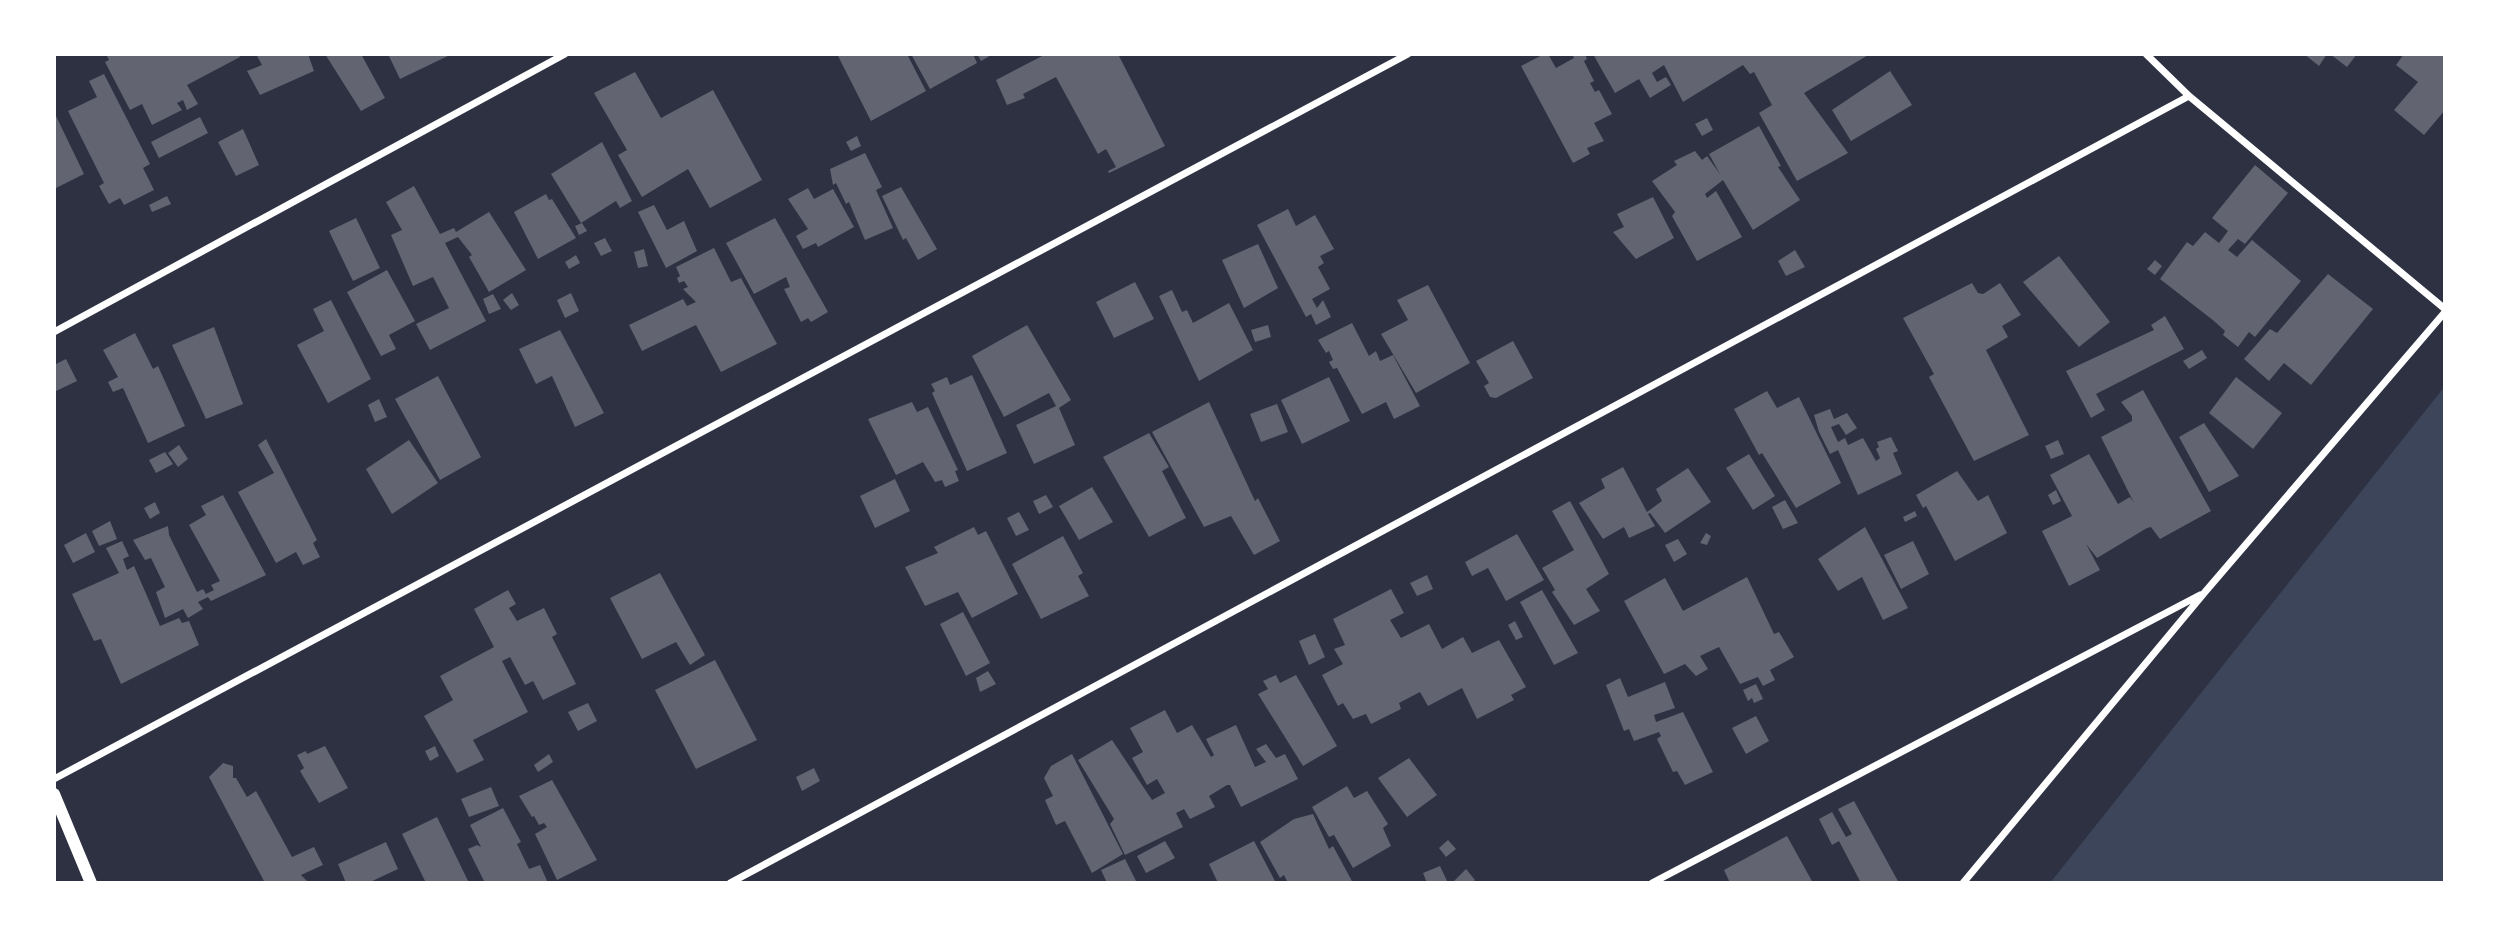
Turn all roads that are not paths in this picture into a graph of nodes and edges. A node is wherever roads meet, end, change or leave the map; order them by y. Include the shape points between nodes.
1 (565, 54) edge
2 (1408, 54) edge
3 (2146, 54) edge
4 (2189, 96) junction
5 (2445, 310) edge
6 (54, 332) edge
7 (2205, 592) junction
8 (54, 779) edge
9 (54, 794) edge
10 (91, 883) edge
11 (730, 883) edge
12 (1653, 883) edge
13 (1963, 883) edge

1 - 6 street
2 - 8 street
3 - 4 street
4 - 5 street
4 - 11 street
5 - 7 street
7 - 12 street
7 - 13 street
9 - 10 street

